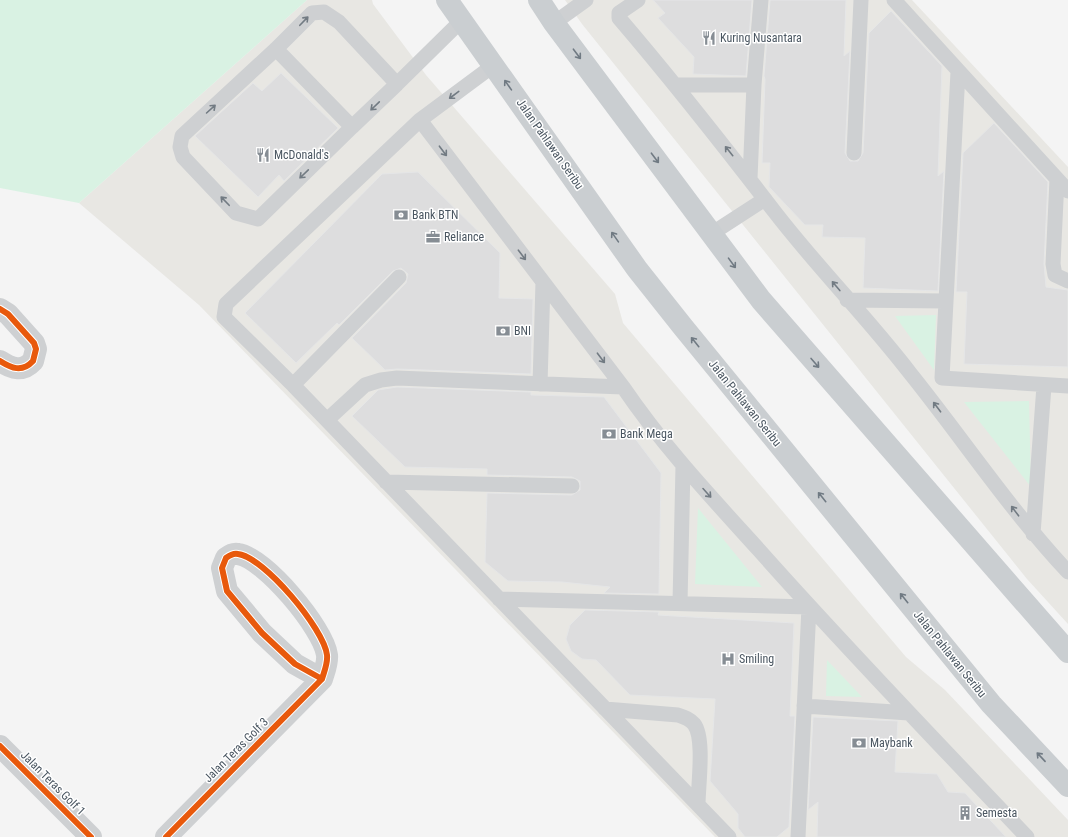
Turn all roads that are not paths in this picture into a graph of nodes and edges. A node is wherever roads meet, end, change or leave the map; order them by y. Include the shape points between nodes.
1 (447, 0) edge
2 (539, 0) edge
3 (586, 0) edge
4 (638, 0) edge
5 (761, 0) edge
6 (861, 0) edge
7 (894, 0) edge
8 (461, 21) junction
9 (554, 23) junction
10 (276, 49) junction
11 (494, 65) junction
12 (958, 72) junction
13 (397, 84) junction
14 (676, 85) junction
15 (754, 85) junction
16 (420, 120) junction
17 (352, 127) junction
18 (854, 153) dead end
19 (750, 178) junction
20 (1057, 179) junction
21 (1068, 191) edge
22 (765, 199) junction
23 (711, 234) junction
24 (399, 277) dead end
25 (543, 282) junction
26 (1068, 282) edge
27 (847, 300) junction
28 (946, 301) junction
29 (0, 309) edge
30 (0, 361) edge
31 (942, 378) junction
32 (540, 384) junction
33 (293, 385) junction
34 (1044, 386) junction
35 (1068, 386) edge
36 (622, 387) junction
37 (926, 392) junction
38 (327, 420) junction
39 (683, 466) junction
40 (386, 482) junction
41 (572, 486) dead end
42 (1033, 534) junction
43 (1068, 572) edge
44 (499, 599) junction
45 (680, 603) junction
46 (809, 607) junction
47 (1068, 652) edge
48 (322, 679) junction
49 (804, 706) junction
50 (605, 709) junction
51 (909, 713) junction
52 (0, 746) edge
53 (1068, 786) edge
54 (698, 805) junction
55 (1022, 834) edge
56 (91, 837) edge
57 (166, 837) edge
58 (729, 837) edge
59 (798, 837) edge

1 - 8 main road, Jalan Pahlawan Seribu
2 - 9 main road
3 - 9 lane
4 - 14 lane via 619,13 619,18
5 - 15 lane
6 - 18 lane
7 - 12 lane
8 - 11 main road, Jalan Pahlawan Seribu
8 - 13 lane
9 -> 23 main road
10 -> 13 lane via 312,13 324,12 339,22
10 - 17 lane
17 -> 10 lane via 258,219 236,213 183,157 180,147 182,136
11 -> 16 lane
53 -> 11 main road, Jalan Pahlawan Seribu via 991,704 683,327 637,268
12 - 20 lane
12 - 28 lane
13 -> 17 lane
14 - 15 lane
19 -> 14 lane
15 - 19 lane
16 -> 25 lane
16 - 33 lane via 224,308 226,320
19 - 22 lane
20 - 21 lane
20 - 26 lane via 1053,264 1055,274
22 - 23 lane
27 -> 22 lane
23 -> 47 main road via 761,300
24 - 33 lane
25 - 32 lane
25 -> 36 lane
27 - 28 lane
27 - 37 lane via 882,336
28 - 31 lane
29 - 30 street via 8,314 34,343 36,349 33,361 23,368 14,369
31 - 34 lane
31 - 37 lane
32 - 36 lane
32 - 38 lane via 397,378 381,380 365,385
33 - 38 lane
34 - 35 lane
34 - 42 lane
36 - 39 lane
42 -> 37 lane
38 - 40 lane
39 - 45 lane
39 -> 46 lane
40 - 41 lane
40 - 44 lane
42 - 43 lane
44 - 45 lane
44 - 50 lane
45 - 46 lane
46 - 49 lane
46 - 51 lane
48 - 48 street via 327,655 321,637 311,620 265,568 238,554 226,558 222,568 227,591 262,634 295,664
48 - 57 street, Jalan Teras Golf 3
49 - 51 lane
49 - 59 lane
50 - 54 lane
50 - 54 lane via 678,715 695,724 700,738
51 - 55 lane
52 - 56 street, Jalan Teras Golf 1
54 - 58 lane

